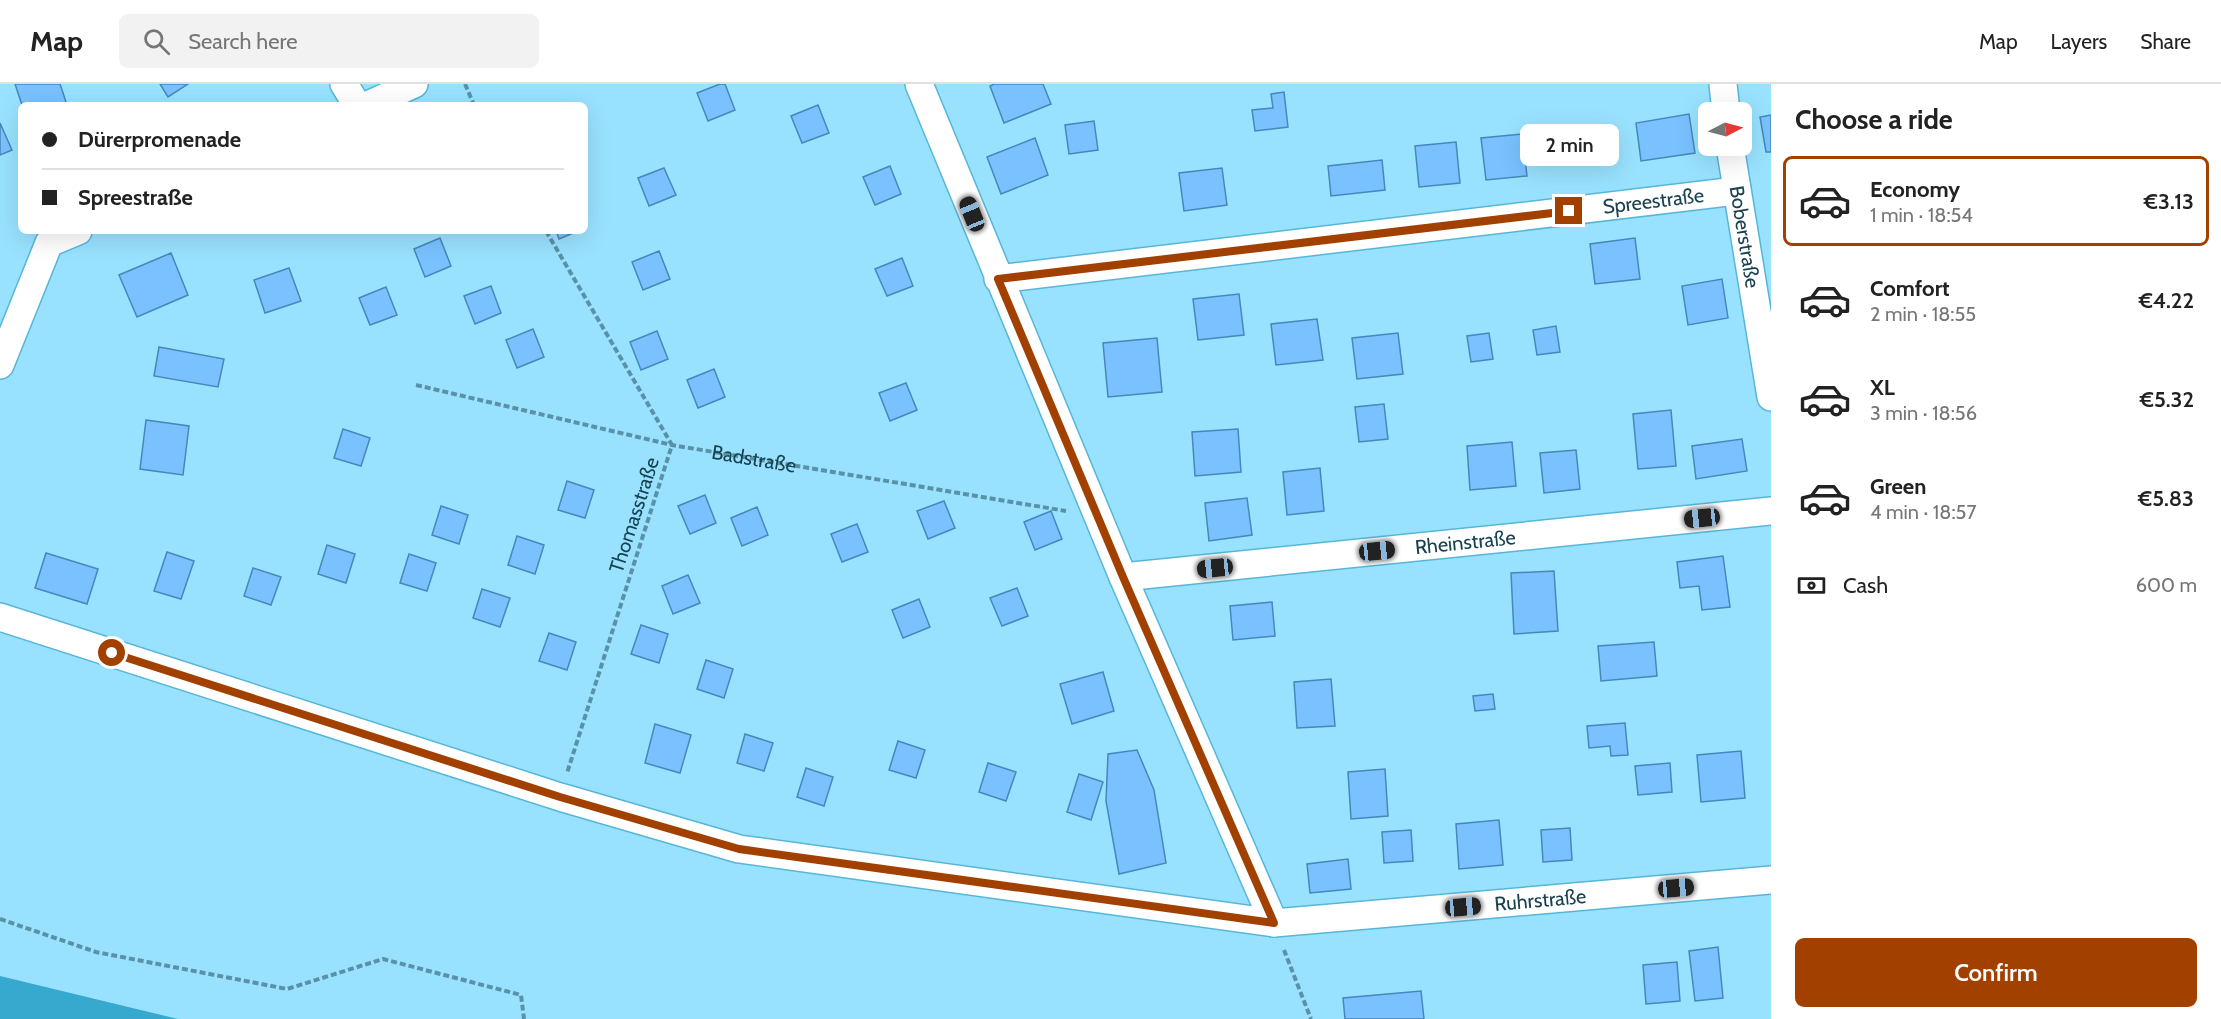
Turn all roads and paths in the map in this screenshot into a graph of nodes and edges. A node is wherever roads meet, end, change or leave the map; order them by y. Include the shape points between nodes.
1 (344, 84) edge
2 (414, 84) edge
3 (465, 84) edge
4 (919, 84) edge
5 (1723, 84) edge
6 (355, 102) edge
7 (375, 102) edge
8 (473, 102) edge
9 (1725, 102) edge
10 (1731, 156) edge
11 (1736, 191) junction
12 (71, 234) edge
13 (548, 234) edge
14 (998, 279) junction
15 (0, 365) edge
16 (416, 384) dead end
17 (1771, 397) edge
18 (672, 445) junction
19 (1771, 511) edge
20 (1096, 515) junction
21 (1123, 577) junction
22 (0, 617) edge
23 (560, 797) junction
24 (1771, 880) edge
25 (0, 919) edge
26 (1274, 923) junction
27 (524, 1019) edge
28 (1311, 1019) edge

1 - 6 street
2 - 7 street
3 - 8 path
4 - 14 street
5 - 9 street
10 - 11 street, Boberstraße
11 - 14 street, Spreestraße
11 - 17 street, Boberstraße
12 - 15 street via 49,243
13 - 18 path, Thomasstraße
14 - 20 street
16 - 18 path, Badstraße
18 - 20 path, Badstraße
18 - 23 path, Thomasstraße
19 - 21 street, Rheinstraße
20 - 21 street
21 - 26 street
22 - 23 street, Ruhrstraße
23 - 26 street, Ruhrstraße via 739,849
24 - 26 street, Ruhrstraße
25 - 27 path via 96,952 287,988 383,959 521,995
26 - 28 path

